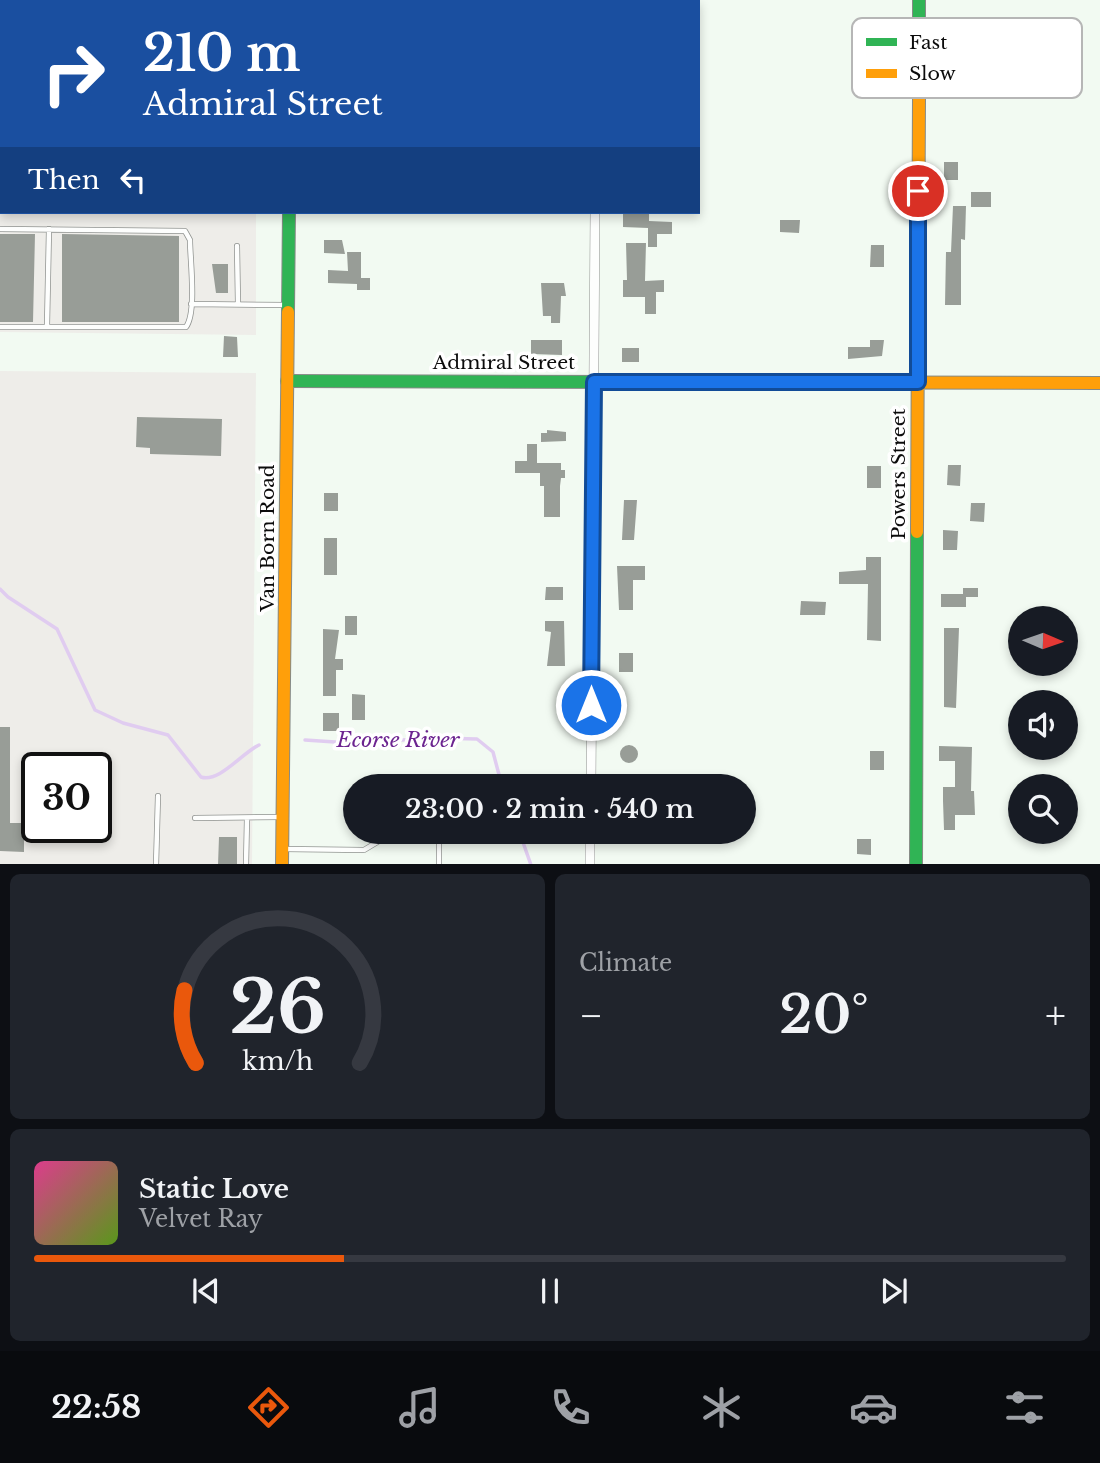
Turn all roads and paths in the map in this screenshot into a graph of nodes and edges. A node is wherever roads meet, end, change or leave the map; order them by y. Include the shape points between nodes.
1 (919, 0) edge
2 (919, 18) edge
3 (919, 98) edge
4 (289, 214) edge
5 (595, 214) edge
6 (0, 229) edge
7 (49, 229) junction
8 (237, 246) dead end
9 (191, 304) junction
10 (238, 304) junction
11 (288, 305) junction
12 (0, 327) edge
13 (47, 327) junction
14 (287, 381) junction
15 (594, 382) junction
16 (918, 382) junction
17 (1100, 383) edge
18 (591, 774) edge
19 (158, 796) dead end
20 (283, 817) junction
21 (195, 818) dead end
22 (247, 818) junction
23 (590, 844) edge
24 (282, 849) junction
25 (156, 864) edge
26 (246, 864) edge
27 (282, 864) edge
28 (439, 864) edge
29 (590, 864) edge
30 (916, 864) edge

1 - 2 street, Powers Street
3 - 16 street, Powers Street
4 - 11 street, Van Born Road
5 - 15 street
6 - 7 lane
7 - 9 lane via 185,231 190,240
7 - 13 lane
8 - 10 lane
9 - 10 lane
9 - 13 lane via 186,327
10 - 11 lane
11 - 14 street, Van Born Road
12 - 13 lane
14 - 15 street, Admiral Street
14 - 20 street, Van Born Road
15 - 16 street, Admiral Street
15 - 18 street
16 - 17 street, Admiral Street
16 - 30 street, Powers Street
19 - 25 lane
20 - 22 lane
20 - 24 street, Van Born Road
21 - 22 lane
22 - 26 lane
23 - 29 street
24 - 27 street, Van Born Road
24 - 28 lane via 365,850 384,838 439,838

